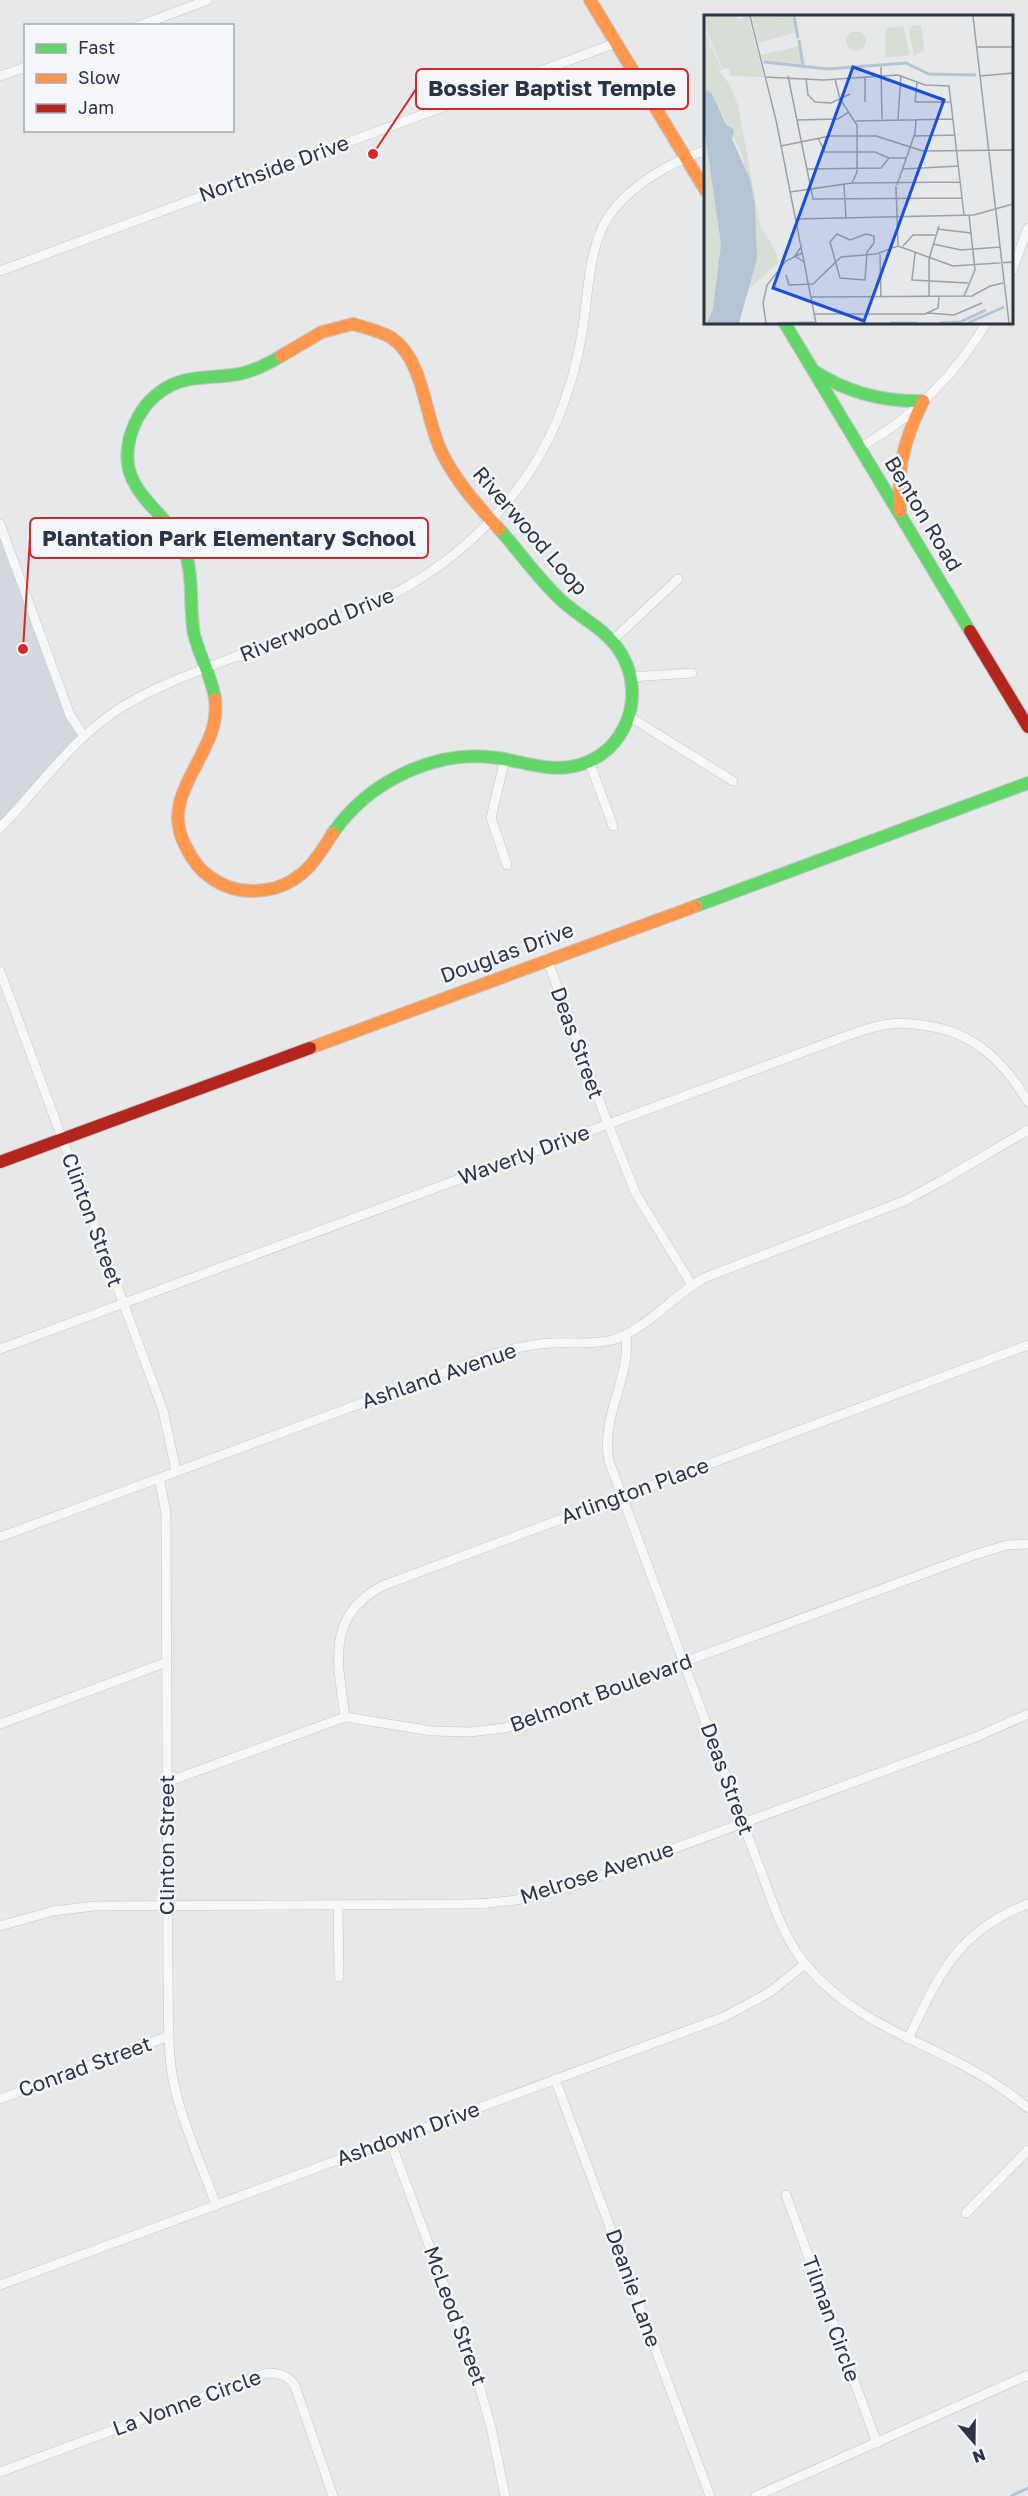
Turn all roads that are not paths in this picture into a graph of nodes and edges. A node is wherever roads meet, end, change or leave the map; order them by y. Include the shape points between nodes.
1 (208, 0) edge
2 (590, 0) edge
3 (143, 24) edge
4 (616, 43) junction
5 (24, 68) edge
6 (0, 76) edge
7 (704, 150) edge
8 (685, 157) junction
9 (704, 189) edge
10 (1028, 228) edge
11 (1013, 268) edge
12 (0, 271) edge
13 (785, 324) edge
14 (986, 324) edge
15 (812, 369) junction
16 (923, 401) junction
17 (860, 448) junction
18 (900, 515) junction
19 (491, 520) junction
20 (0, 524) edge
21 (678, 579) dead end
22 (612, 641) junction
23 (206, 668) junction
24 (692, 673) dead end
25 (631, 677) junction
26 (630, 717) junction
27 (1028, 727) edge
28 (84, 736) junction
29 (505, 758) junction
30 (589, 761) junction
31 (733, 781) dead end
32 (1028, 783) edge
33 (613, 826) dead end
34 (0, 828) edge
35 (507, 865) dead end
36 (547, 959) junction
37 (0, 971) edge
38 (1028, 1102) edge
39 (608, 1124) junction
40 (1028, 1130) edge
41 (62, 1140) junction
42 (0, 1162) edge
43 (692, 1284) junction
44 (123, 1304) junction
45 (626, 1335) junction
46 (1028, 1345) edge
47 (0, 1349) edge
48 (176, 1471) junction
49 (159, 1478) junction
50 (622, 1496) junction
51 (0, 1537) edge
52 (1028, 1544) edge
53 (167, 1662) junction
54 (684, 1663) junction
55 (1028, 1714) edge
56 (345, 1717) junction
57 (0, 1724) edge
58 (166, 1782) junction
59 (742, 1822) junction
60 (1028, 1904) edge
61 (168, 1905) junction
62 (338, 1906) junction
63 (0, 1926) edge
64 (805, 1964) junction
65 (339, 1977) dead end
66 (170, 2036) junction
67 (908, 2039) junction
68 (555, 2079) junction
69 (0, 2098) edge
70 (1028, 2108) edge
71 (390, 2140) junction
72 (1028, 2150) edge
73 (786, 2195) dead end
74 (216, 2205) junction
75 (966, 2213) dead end
76 (0, 2285) edge
77 (1028, 2375) edge
78 (877, 2443) junction
79 (0, 2472) edge
80 (333, 2496) edge
81 (505, 2496) edge
82 (710, 2496) edge
83 (756, 2496) edge

1 - 3 street
2 - 4 street
4 - 8 street
4 - 12 street, Northside Drive
5 - 6 street
7 - 8 street, Riverwood Drive
8 - 9 street
8 - 19 street, Riverwood Drive via 639,185 604,224 590,276 578,356 562,409 537,460
10 - 11 street
13 - 15 street, Benton Road
14 - 16 street via 949,375
15 - 16 street via 860,395
15 - 17 street, Benton Road
16 - 17 street
16 - 18 street via 900,456
17 - 18 street, Benton Road
18 - 27 street, Benton Road
19 - 22 street, Riverwood Loop via 557,596
19 - 23 street, Riverwood Drive via 441,566 396,594
19 - 23 street, Riverwood Loop via 454,475 438,447 415,365 402,346 379,331 353,324 334,327 315,333 285,353 242,373 171,384 139,412 128,443 128,462 140,494 172,530 185,552 191,578 194,632
20 - 28 street via 70,715
21 - 22 street
22 - 25 street, Riverwood Loop
23 - 28 street, Riverwood Drive via 139,698
23 - 29 street, Riverwood Loop via 216,698 216,724 181,793 178,816 183,841 196,865 226,886 270,890 293,881 315,862 352,808 382,785 414,769 462,756
24 - 25 street
25 - 26 street, Riverwood Loop via 634,699
26 - 30 street, Riverwood Loop via 610,748
26 - 31 street
28 - 34 street, Riverwood Drive
29 - 30 street, Riverwood Loop via 548,769 570,768
29 - 35 street via 491,818
30 - 33 street
32 - 36 street, Douglas Drive
36 - 39 street, Deas Street
36 - 41 street, Douglas Drive
37 - 41 street, Clinton Street
38 - 39 street, Waverly Drive via 1003,1065 967,1037 936,1027 891,1023
39 - 43 street, Deas Street via 636,1194
39 - 44 street, Waverly Drive
40 - 43 street, Ashland Avenue via 904,1201
41 - 42 street, Douglas Drive
41 - 44 street, Clinton Street
43 - 45 street, Ashland Avenue
44 - 47 street, Waverly Drive
44 - 48 street, Clinton Street via 163,1410
45 - 48 street, Ashland Avenue via 602,1342 512,1348
45 - 50 street, Deas Street via 627,1356 607,1443
46 - 50 street, Arlington Place
48 - 49 street, Ashland Avenue
49 - 51 street, Ashland Avenue
49 - 53 street, Clinton Street via 166,1513
50 - 54 street, Deas Street
50 - 56 street, Arlington Place via 394,1580 363,1598 348,1616 339,1638
52 - 54 street, Belmont Boulevard via 983,1552
53 - 57 street
53 - 58 street, Clinton Street
54 - 56 street, Belmont Boulevard via 522,1723 491,1730 432,1731
54 - 59 street, Deas Street
55 - 59 street, Melrose Avenue via 976,1737
56 - 58 street, Belmont Boulevard
58 - 61 street, Clinton Street
59 - 62 street, Melrose Avenue via 570,1887 529,1898 492,1904
59 - 64 street, Deas Street via 778,1917
60 - 67 street via 983,1928 950,1960
61 - 62 street, Melrose Avenue
61 - 63 street, Melrose Avenue via 71,1908
61 - 66 street, Clinton Street
62 - 65 street
64 - 67 street, Deas Street via 849,2006
64 - 68 street, Ashdown Drive via 770,1992 724,2017
66 - 69 street, Conrad Street
66 - 74 street, Clinton Street via 175,2087
67 - 70 street, Deas Street via 982,2076
68 - 71 street, Ashdown Drive
68 - 82 street, Deanie Lane
71 - 74 street, Ashdown Drive
71 - 81 street, McLeod Street via 473,2364
72 - 75 street
73 - 78 street, Tilman Circle
74 - 76 street, Ashdown Drive
77 - 78 street
78 - 83 street
79 - 80 street, La Vonne Circle via 273,2373 285,2376 295,2386

